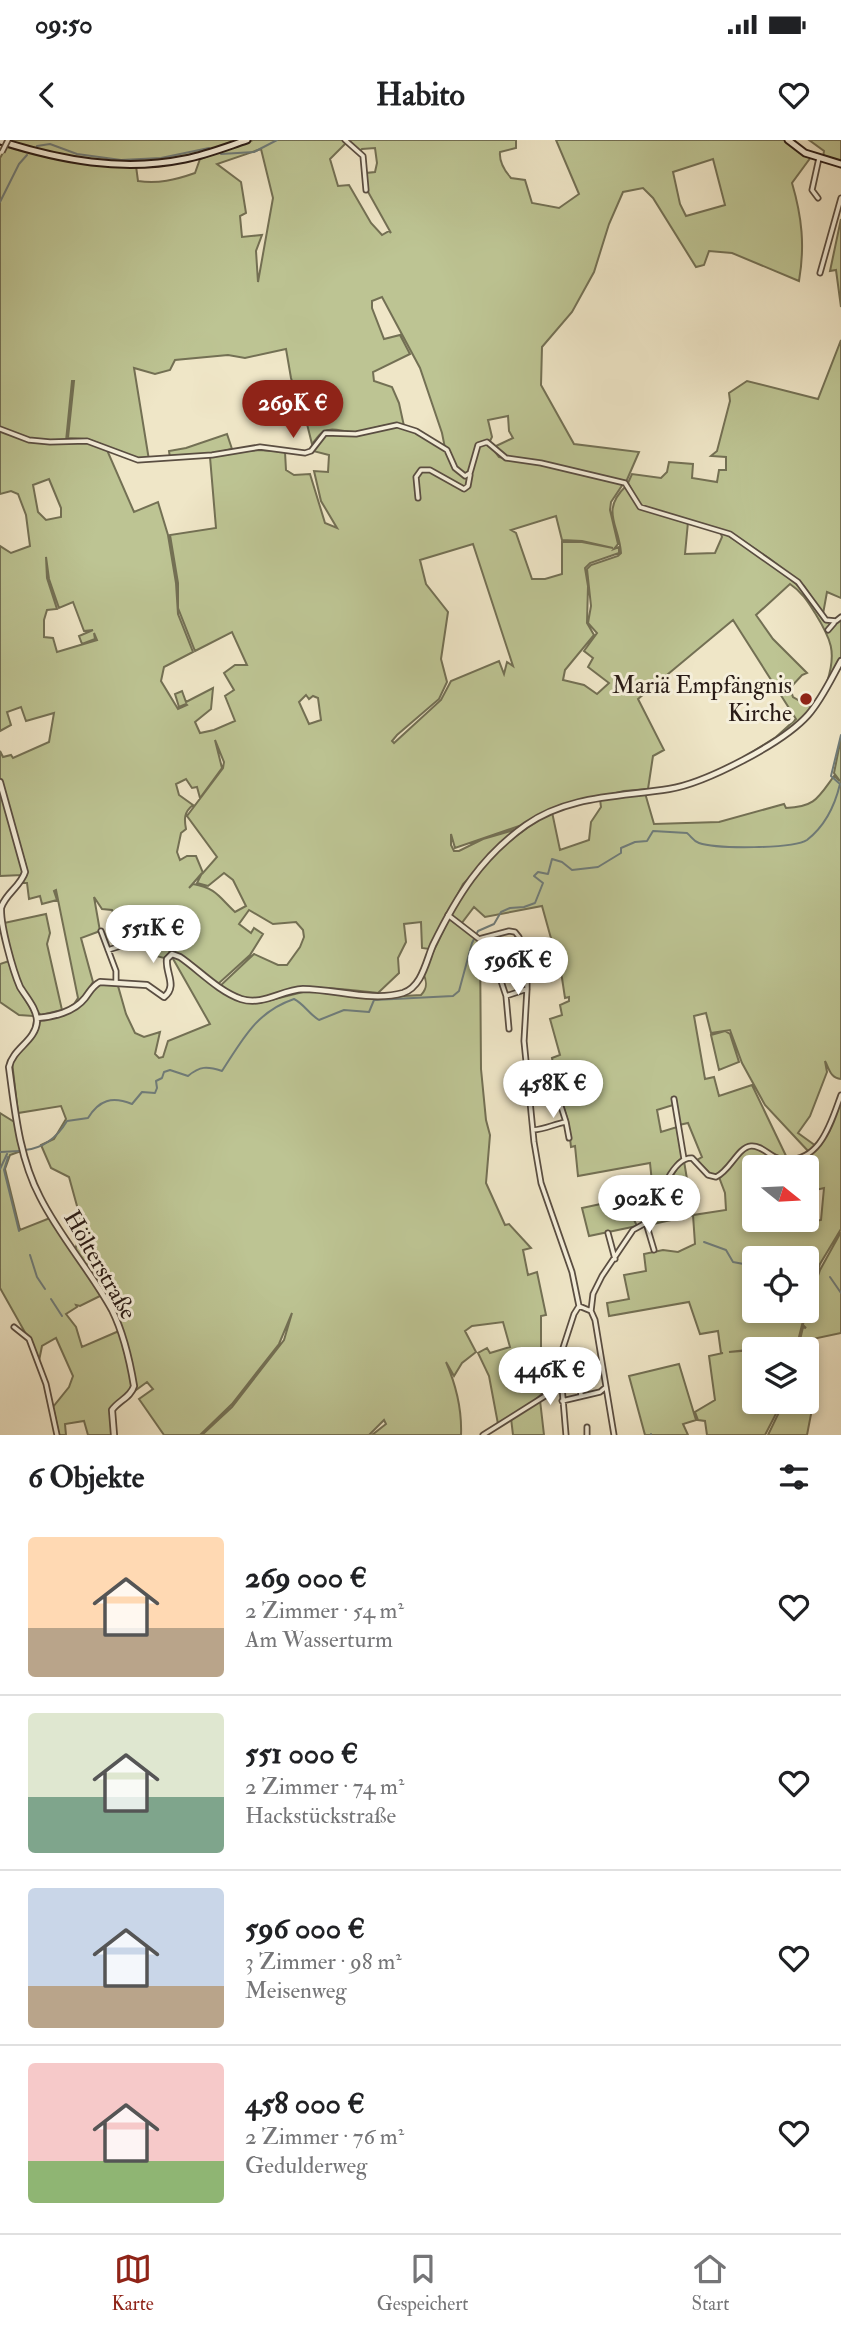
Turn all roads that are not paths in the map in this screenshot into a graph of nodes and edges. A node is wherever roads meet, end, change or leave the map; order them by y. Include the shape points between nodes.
1 (8, 140) edge
2 (247, 140) edge
3 (345, 140) edge
4 (788, 140) edge
5 (0, 141) edge
6 (1, 153) edge
7 (819, 158) junction
8 (841, 164) edge
9 (366, 190) dead end
10 (818, 198) dead end
11 (841, 198) edge
12 (820, 273) dead end
13 (0, 429) edge
14 (470, 473) junction
15 (418, 498) dead end
16 (841, 617) edge
17 (836, 621) junction
18 (828, 630) dead end
19 (841, 661) edge
20 (0, 782) edge
21 (448, 915) junction
22 (101, 931) dead end
23 (133, 942) dead end
24 (108, 950) junction
25 (498, 972) dead end
26 (117, 984) junction
27 (527, 989) junction
28 (506, 996) junction
29 (37, 1018) junction
30 (509, 1029) dead end
31 (841, 1095) edge
32 (558, 1097) dead end
33 (674, 1100) dead end
34 (566, 1122) junction
35 (533, 1130) junction
36 (569, 1138) dead end
37 (684, 1159) junction
38 (646, 1223) junction
39 (608, 1233) dead end
40 (654, 1250) dead end
41 (615, 1259) junction
42 (579, 1306) junction
43 (591, 1311) junction
44 (14, 1327) dead end
45 (578, 1365) dead end
46 (555, 1370) junction
47 (606, 1387) junction
48 (581, 1396) junction
49 (562, 1401) junction
50 (587, 1427) dead end
51 (57, 1435) edge
52 (114, 1435) edge
53 (483, 1435) edge
54 (566, 1435) edge
55 (587, 1435) edge
56 (614, 1435) edge

1 - 6 street, bridge
2 - 5 main road via 198,156 140,165 71,160
3 - 9 street via 363,156
4 - 7 main road
7 - 8 main road
7 - 10 street via 812,190
11 - 12 street
13 - 14 street via 29,440 86,441 146,461 260,447 305,453 325,433 356,434 397,425 443,447 459,473
14 - 15 street via 464,489 430,470 421,470 416,477
14 - 17 street via 478,445 485,442 506,458 625,483 640,507 725,532 757,551 801,585 826,620
16 - 17 street
17 - 18 street
19 - 21 street via 809,713 759,752 676,788 574,803 534,820 472,877
20 - 29 street via 25,872 1,907 1,923 16,977
21 - 26 street via 417,982 400,994 302,989 245,1000 172,954 166,965 171,987 164,997 147,985
21 - 27 street via 475,937 509,931 517,934 526,954
22 - 24 street
23 - 24 street
24 - 26 street
25 - 28 street
26 - 29 street via 96,983 78,1005
27 - 28 street
27 - 35 street via 524,1041
28 - 30 street
29 - 52 street, Hölterstraße via 34,1032 9,1067 23,1150 39,1196 119,1326 134,1386 112,1410
31 - 37 street via 828,1130 809,1153 780,1159 750,1146 716,1177 708,1175 694,1158
32 - 34 street
33 - 37 street
34 - 35 street
34 - 36 street
35 - 42 street via 541,1183
37 - 38 street via 656,1199 652,1218
38 - 40 street
38 - 41 street via 633,1230
39 - 41 street
41 - 43 street via 593,1294
42 - 43 street
42 - 46 street
43 - 47 street
44 - 51 street via 29,1339 46,1384
45 - 48 street
46 - 49 street via 561,1376
46 - 53 street via 545,1396
47 - 48 street
47 - 56 street
48 - 49 street
49 - 54 street
50 - 55 street

